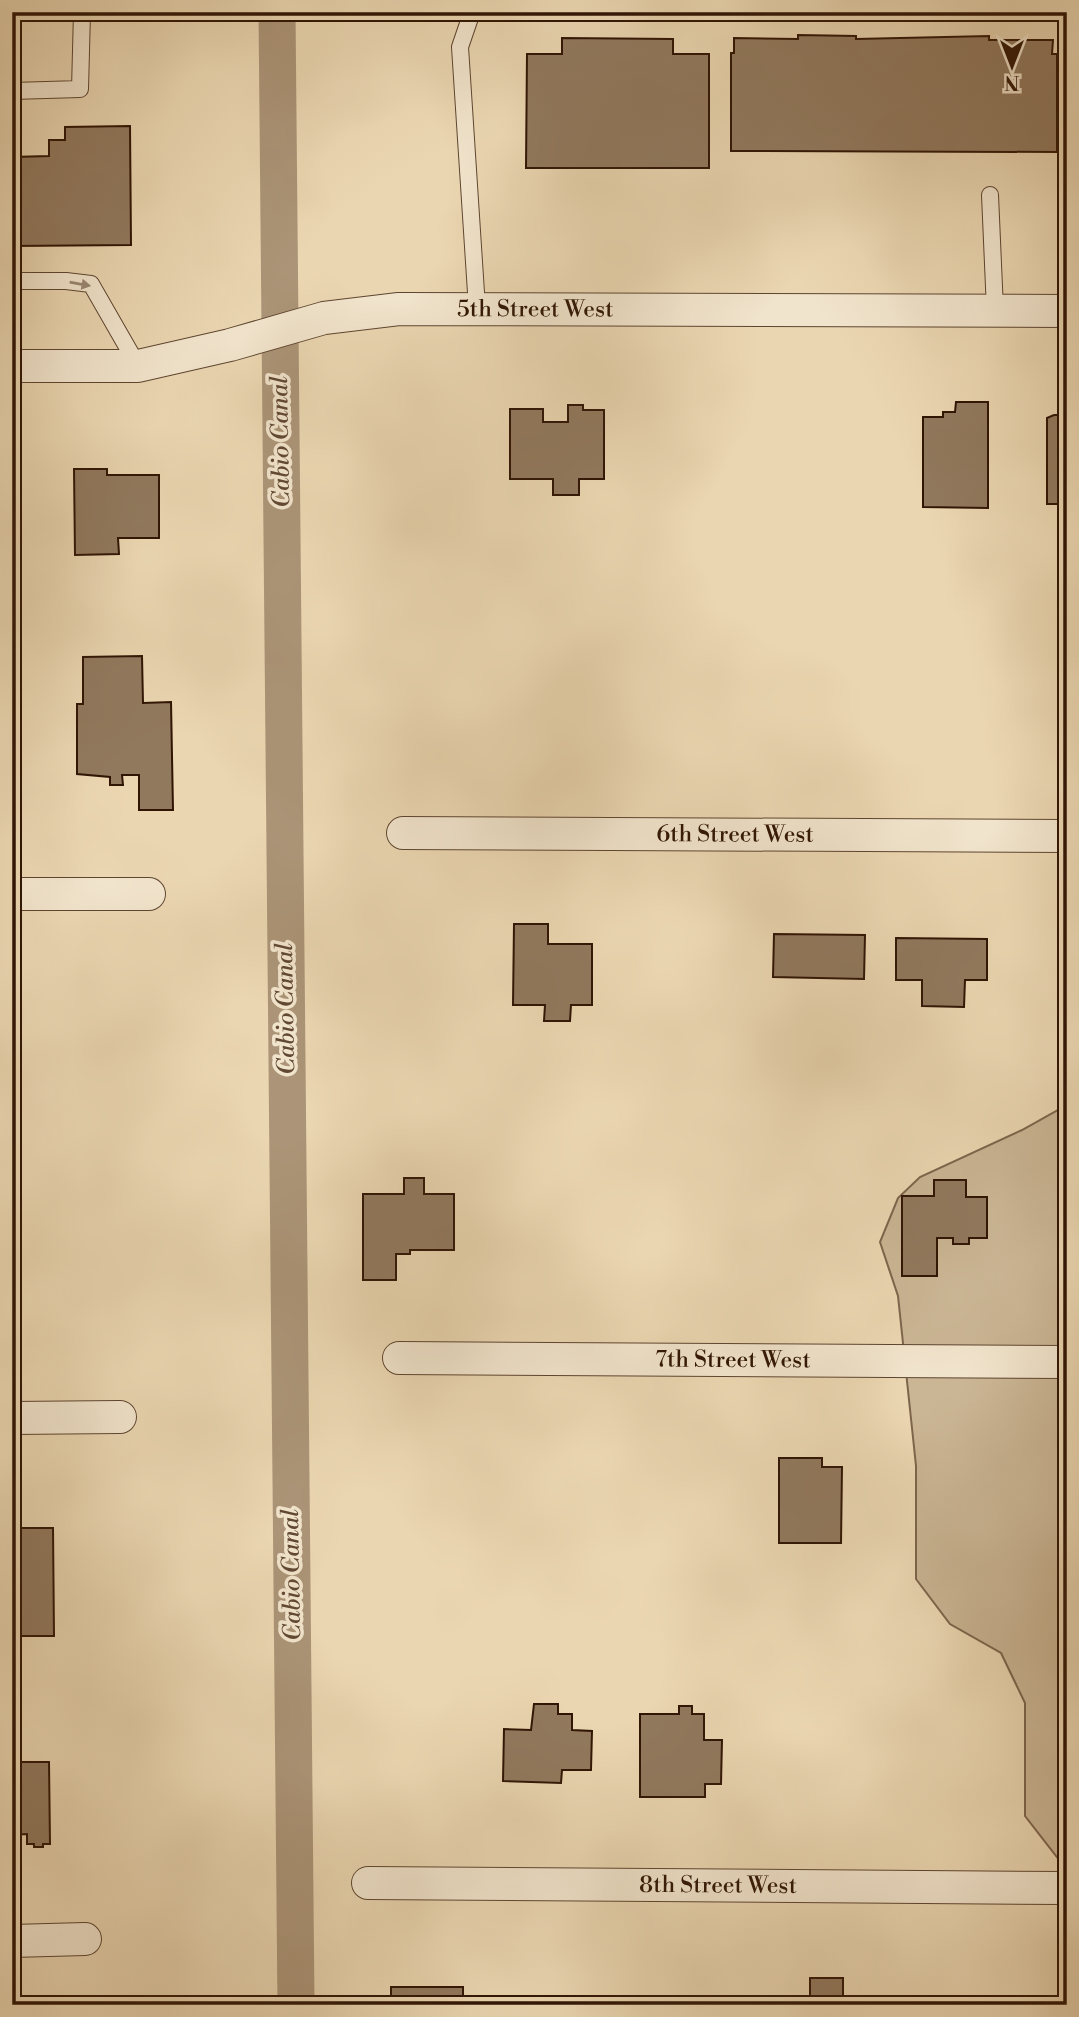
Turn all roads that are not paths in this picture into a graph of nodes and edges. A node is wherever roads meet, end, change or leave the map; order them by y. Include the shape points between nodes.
1 (472, 12) edge
2 (12, 13) edge
3 (12, 90) edge
4 (990, 195) dead end
5 (12, 281) edge
6 (477, 308) junction
7 (995, 310) junction
8 (1067, 311) edge
9 (12, 366) edge
10 (138, 366) junction
11 (403, 833) dead end
12 (1067, 836) edge
13 (12, 894) edge
14 (149, 894) dead end
15 (399, 1358) dead end
16 (1067, 1362) edge
17 (120, 1417) dead end
18 (12, 1418) edge
19 (368, 1883) dead end
20 (1067, 1888) edge
21 (85, 1938) dead end
22 (12, 1941) edge

1 - 6 lane via 460,47
2 - 3 lane via 82,12 80,89
4 - 7 lane
5 -> 10 lane via 91,284
6 - 7 street, 5th Street West
6 - 10 street, 5th Street West via 399,309 324,318
7 - 8 street, 5th Street West
9 - 10 street, 5th Street West
11 - 12 street, 6th Street West
13 - 14 street
15 - 16 street, 7th Street West
17 - 18 street
19 - 20 street, 8th Street West
21 - 22 street

